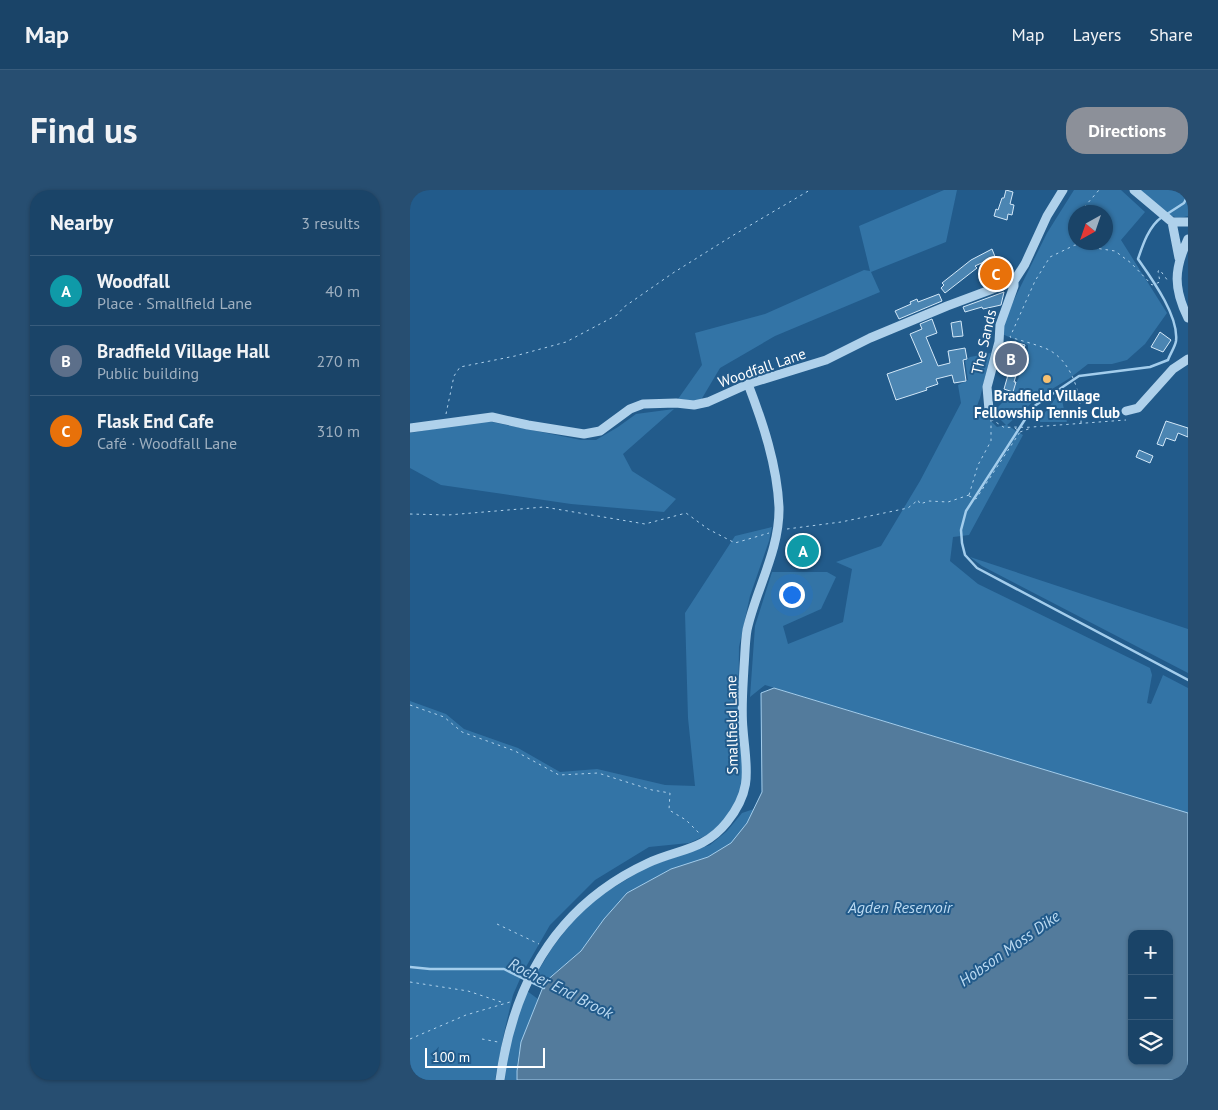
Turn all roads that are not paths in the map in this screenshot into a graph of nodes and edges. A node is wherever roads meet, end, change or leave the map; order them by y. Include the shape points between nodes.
1 (1063, 190) edge
2 (1134, 190) edge
3 (1172, 221) junction
4 (1188, 222) edge
5 (1188, 239) edge
6 (1179, 258) junction
7 (1014, 281) junction
8 (1188, 318) edge
9 (1188, 359) edge
10 (748, 384) junction
11 (1126, 411) dead end
12 (990, 414) road end
13 (410, 428) edge
14 (500, 1080) edge

1 - 7 street
2 - 3 street
3 - 4 street
3 - 6 street
5 - 6 street
6 - 8 street via 1176,282
7 - 10 street, Woodfall Lane via 870,338 826,360
7 - 12 street, The Sands via 1000,325 987,388
9 - 11 street via 1173,369 1138,408
10 - 13 street, Woodfall Lane via 694,405 643,404 630,409 600,431 584,434 492,417
10 - 14 street, Smallfield Lane via 776,475 779,509 777,531 747,631 742,728 746,760 742,798 726,823 707,841 648,863 612,883 571,916 534,966 506,1042

